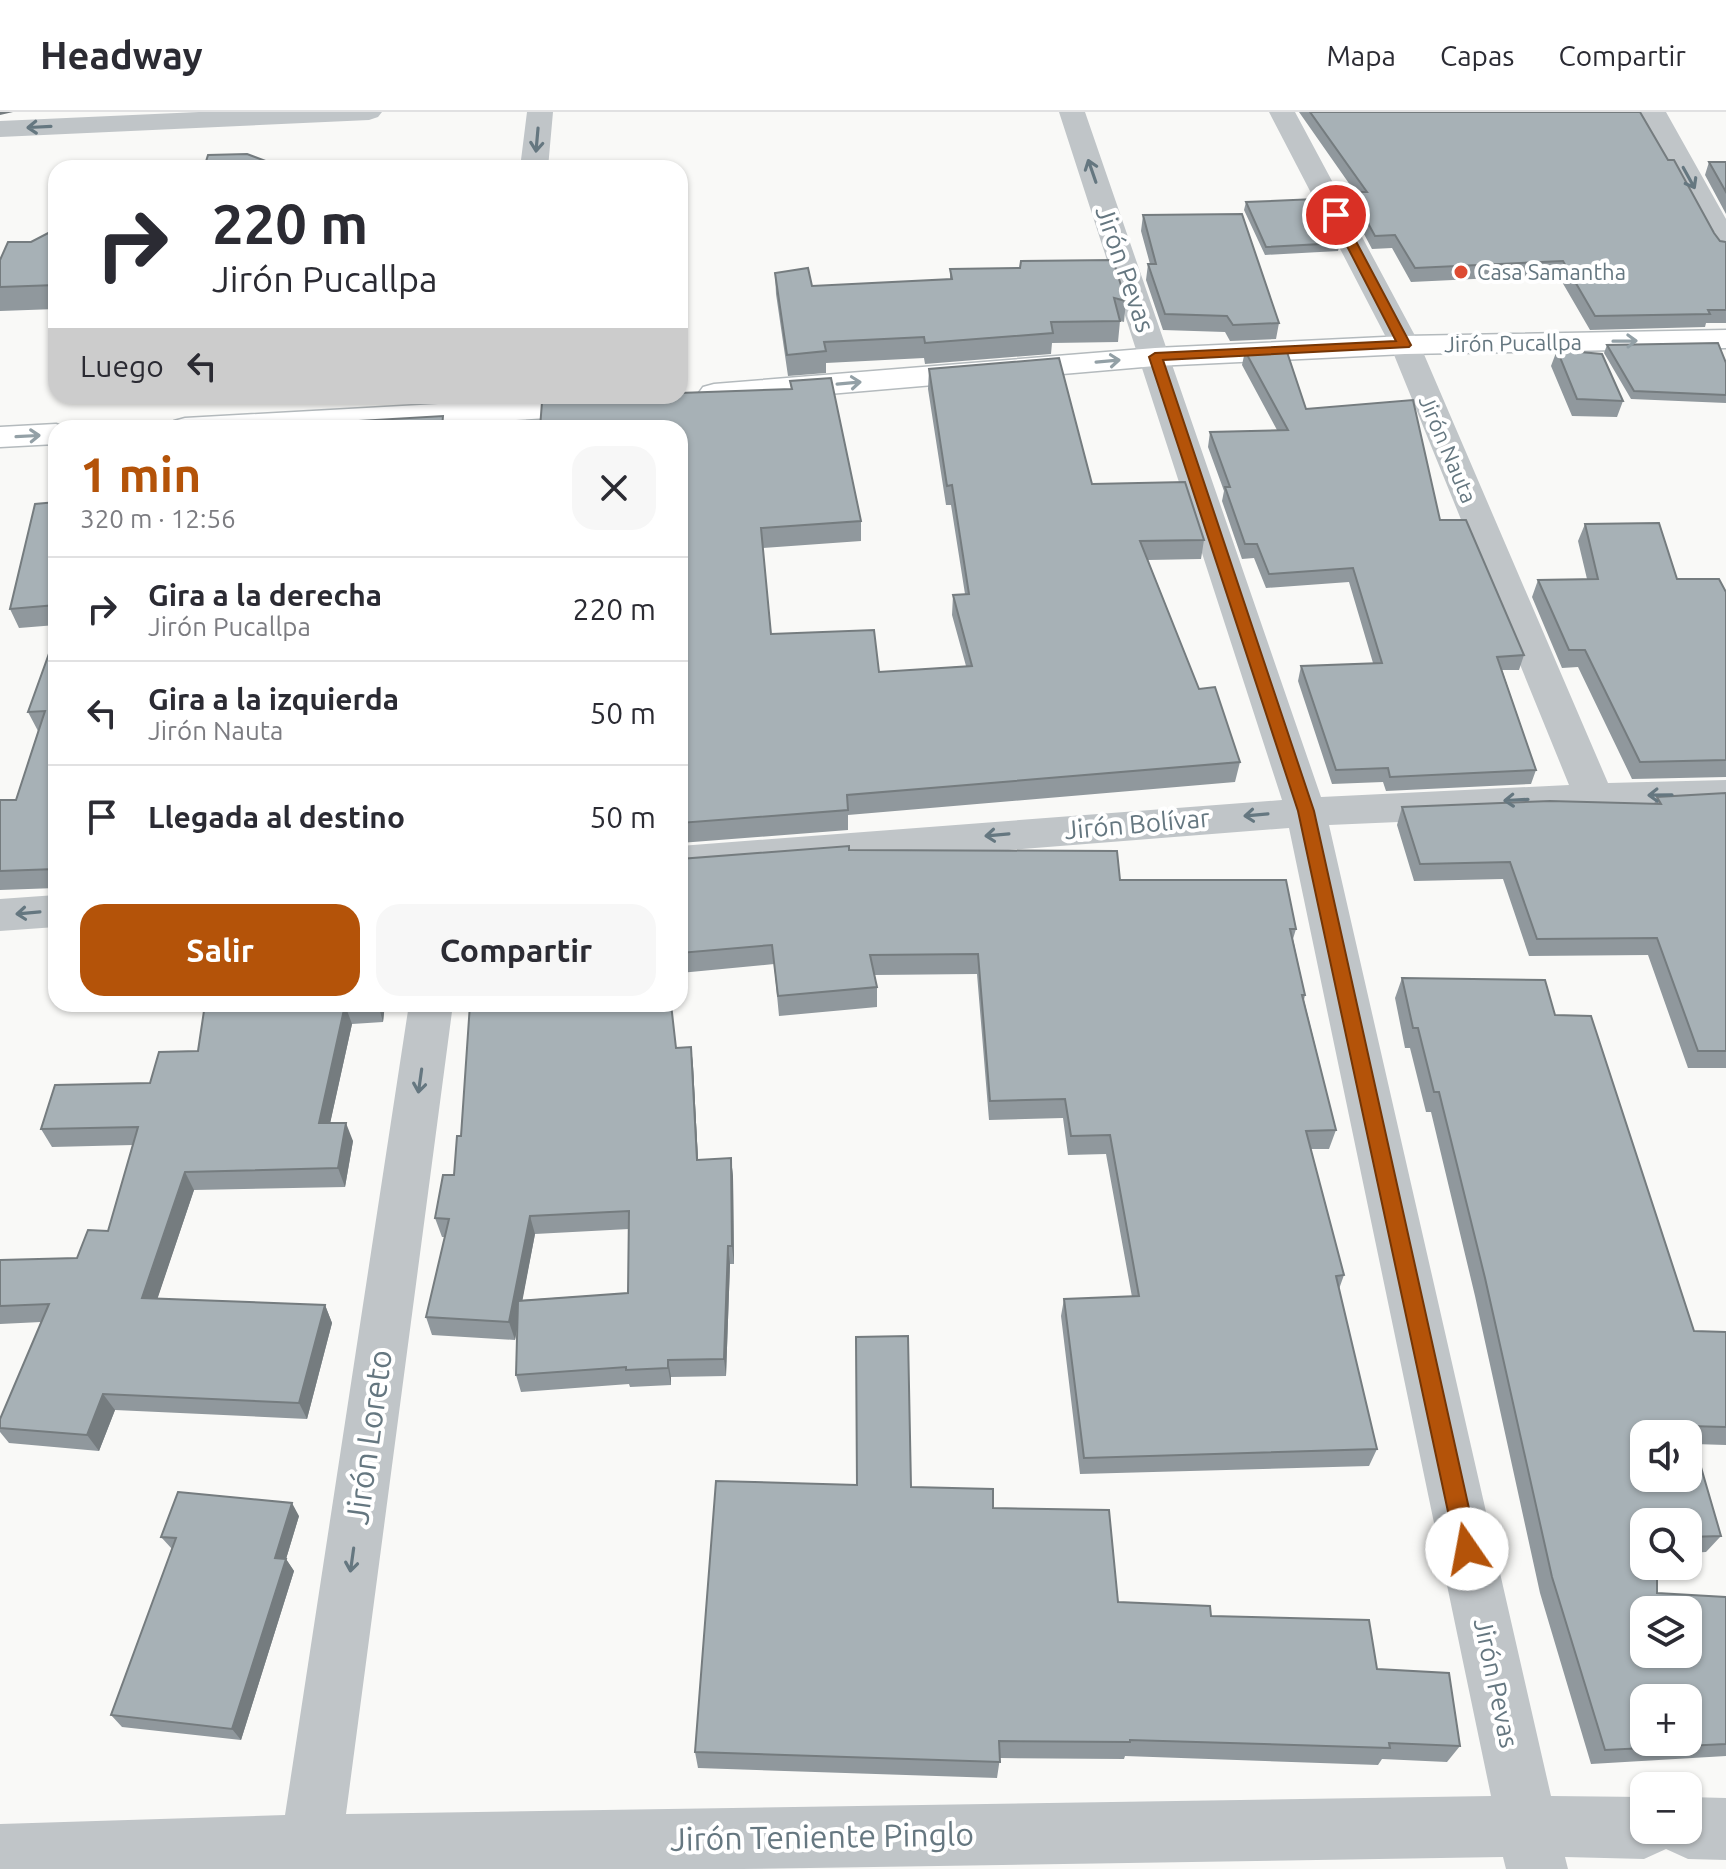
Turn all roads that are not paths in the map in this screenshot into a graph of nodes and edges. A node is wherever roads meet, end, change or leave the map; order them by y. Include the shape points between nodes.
1 (369, 112) edge
2 (540, 112) edge
3 (1072, 112) edge
4 (1282, 112) edge
5 (1653, 112) edge
6 (0, 129) edge
7 (535, 160) edge
8 (1726, 245) edge
9 (1726, 339) edge
10 (1405, 345) junction
11 (1155, 357) junction
12 (688, 397) edge
13 (603, 404) edge
14 (511, 412) edge
15 (348, 420) edge
16 (48, 434) edge
17 (0, 437) edge
18 (1726, 794) edge
19 (1594, 796) junction
20 (1306, 811) junction
21 (688, 860) edge
22 (48, 912) edge
23 (0, 915) edge
24 (430, 1012) edge
25 (1702, 1828) edge
26 (1726, 1829) edge
27 (1630, 1830) edge
28 (1532, 1847) edge
29 (0, 1855) edge
30 (309, 1857) edge

1 -> 6 street
2 -> 7 street
11 -> 3 street, Jirón Pevas
4 - 10 street, Jirón Nauta
5 -> 8 street
10 -> 9 main road, Jirón Pucallpa
10 - 11 main road, Jirón Pucallpa
10 - 19 street, Jirón Nauta
12 -> 11 main road, Jirón Pucallpa
11 - 20 street, Jirón Pevas
13 - 14 main road
14 - 15 main road
17 -> 16 main road
18 -> 19 street, Jirón Bolívar
19 -> 20 street, Jirón Bolívar
20 -> 21 street, Jirón Bolívar
20 - 28 street, Jirón Pevas
22 -> 23 street
24 -> 30 street, Jirón Loreto
25 - 26 street
27 - 28 street, Jirón Teniente Pinglo
28 - 30 street, Jirón Teniente Pinglo
29 - 30 street, Jirón Teniente Pinglo

